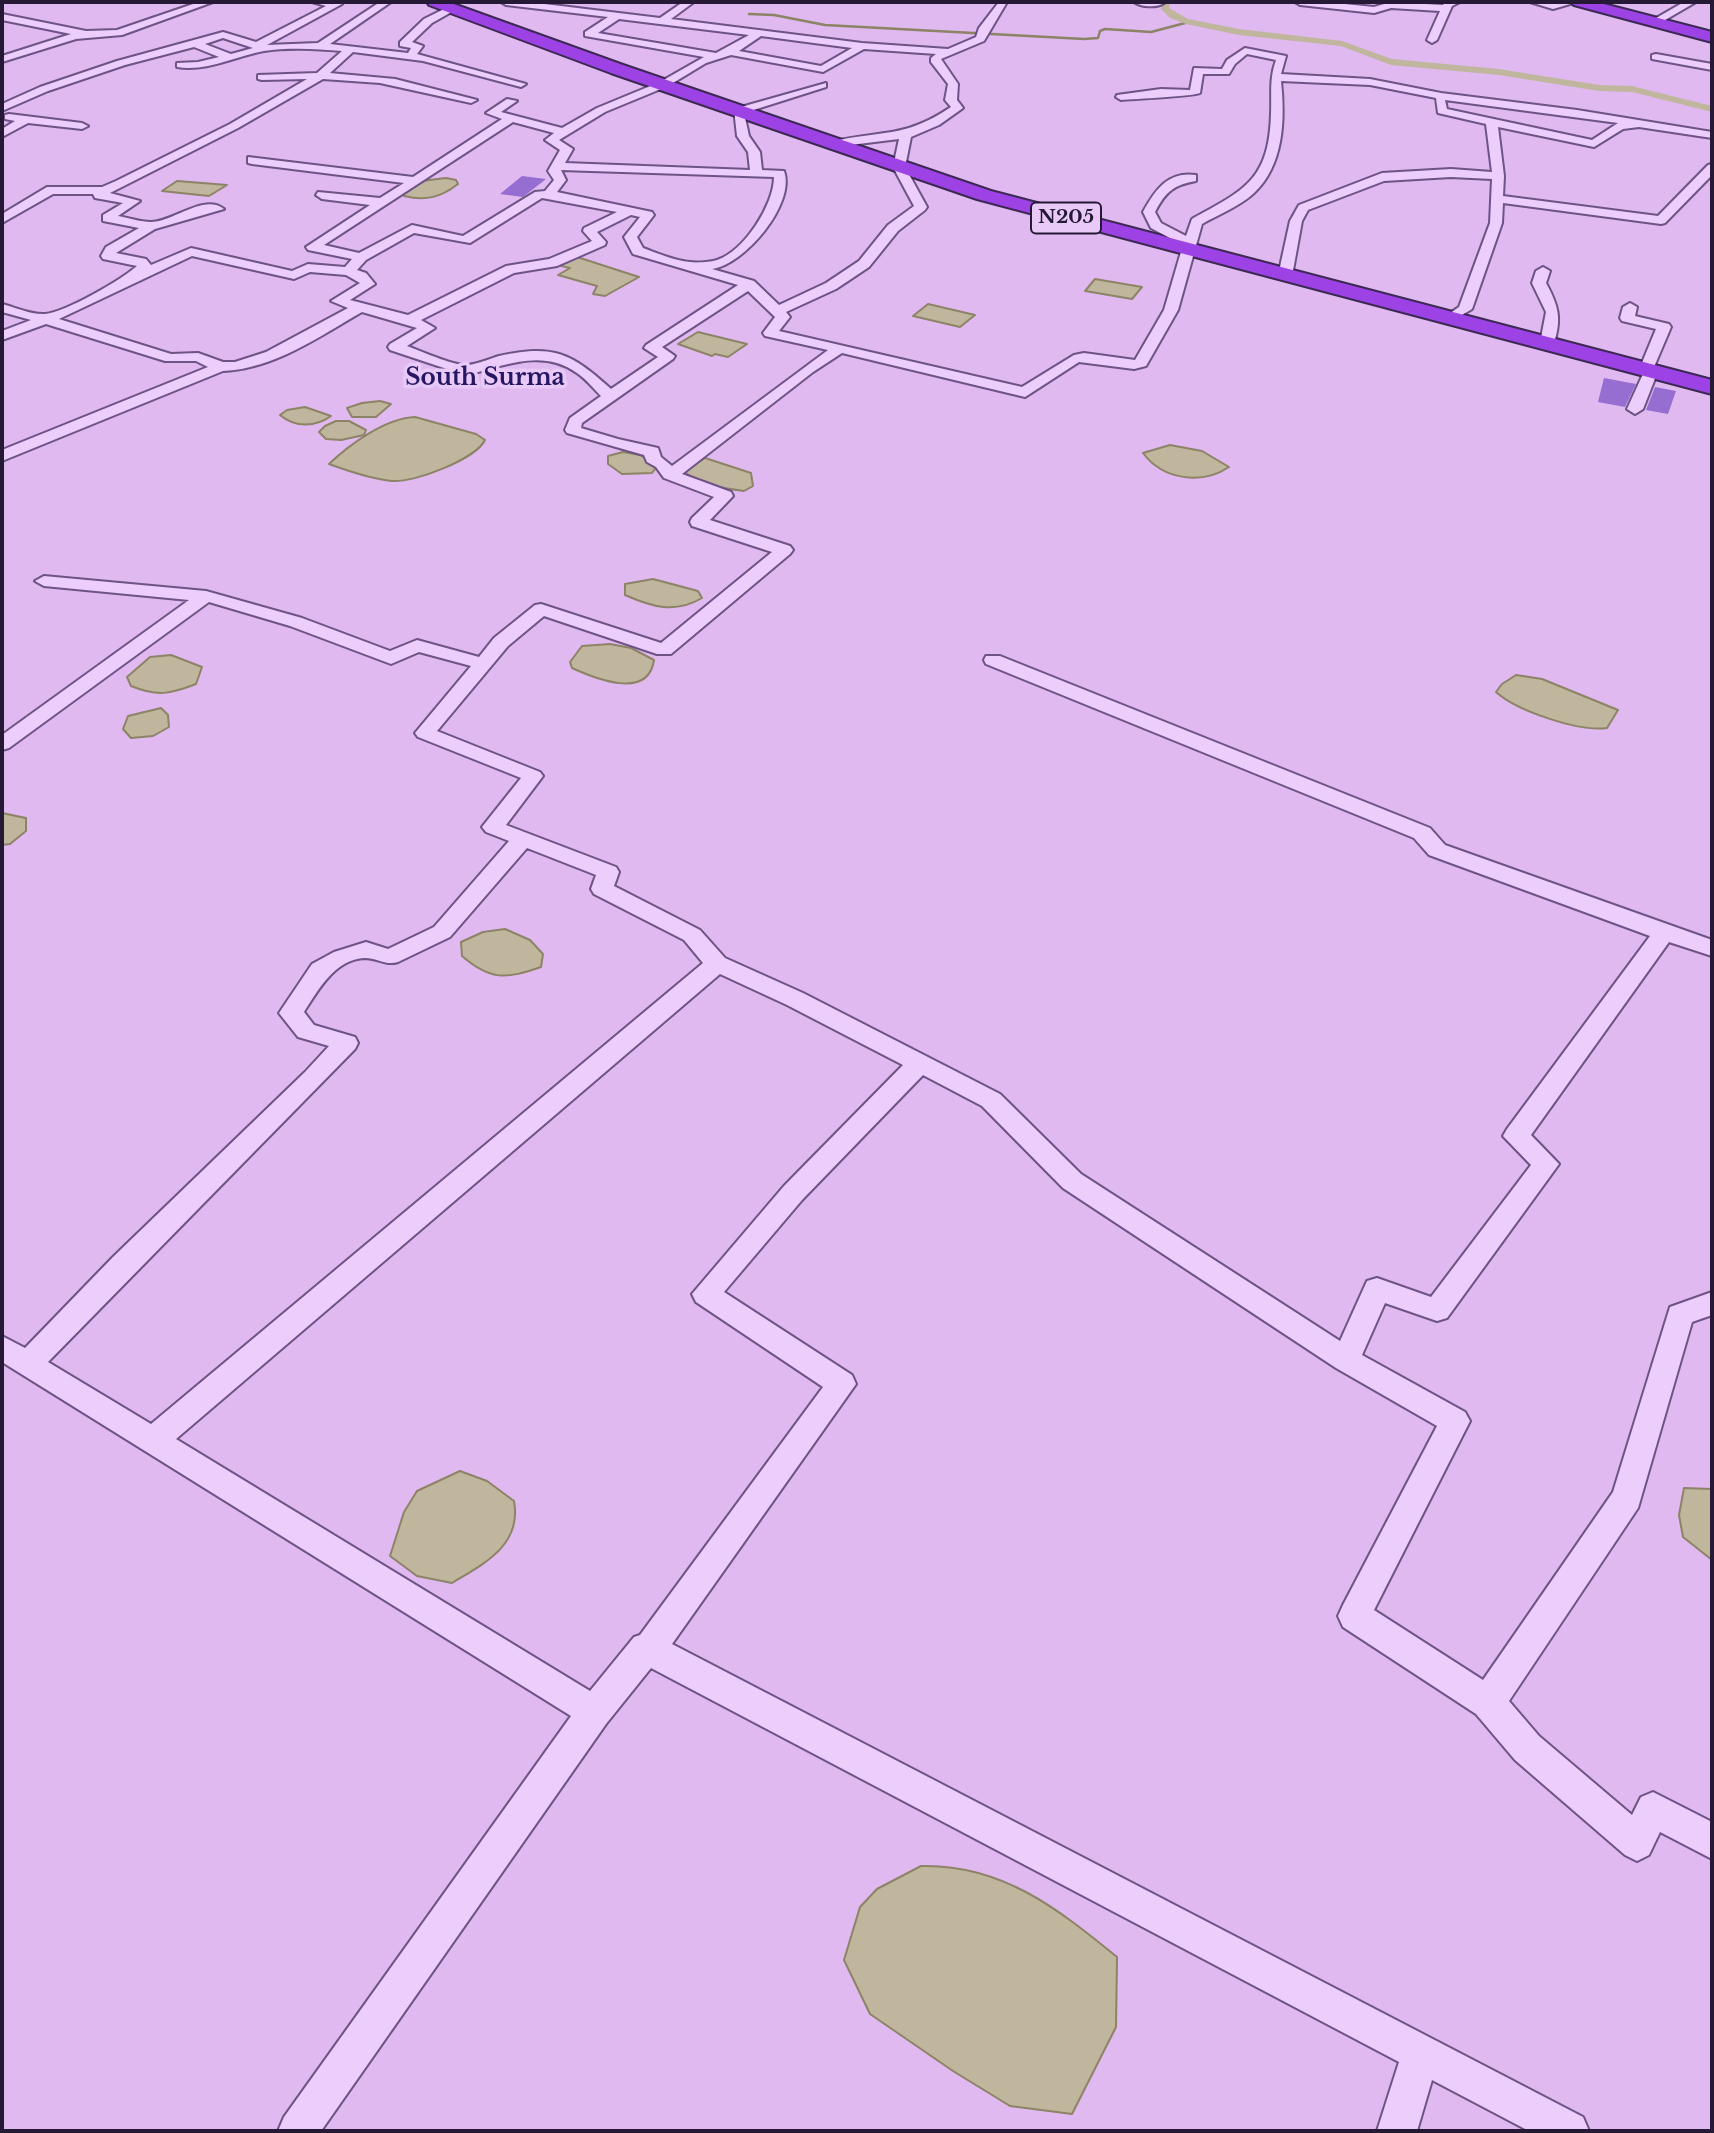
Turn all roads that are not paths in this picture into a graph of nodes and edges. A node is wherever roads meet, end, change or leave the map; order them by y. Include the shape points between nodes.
1 (208, 2) edge
2 (317, 2) edge
3 (386, 2) edge
4 (506, 2) edge
5 (689, 2) edge
6 (1139, 2) edge
7 (1300, 2) edge
8 (1468, 2) edge
9 (1535, 2) edge
10 (1572, 2) edge
11 (1579, 2) edge
12 (1691, 2) edge
13 (1003, 3) edge
14 (1159, 3) edge
15 (1452, 4) edge
16 (443, 5) edge
17 (556, 5) edge
18 (618, 15) junction
19 (2, 17) edge
20 (663, 20) junction
21 (1656, 21) junction
22 (759, 33) junction
23 (86, 34) junction
24 (1712, 37) edge
25 (1432, 40) dead end
26 (195, 44) junction
27 (320, 46) junction
28 (862, 46) junction
29 (262, 47) junction
30 (351, 49) junction
31 (730, 52) junction
32 (949, 52) junction
33 (411, 56) junction
34 (230, 57) junction
35 (715, 57) junction
36 (1656, 57) dead end
37 (2, 58) edge
38 (181, 65) dead end
39 (1712, 67) edge
40 (320, 76) junction
41 (262, 77) dead end
42 (1275, 77) junction
43 (522, 84) dead end
44 (664, 84) junction
45 (822, 85) dead end
46 (1461, 85) dead end
47 (1441, 96) junction
48 (1121, 97) dead end
49 (1457, 98) junction
50 (471, 100) dead end
51 (511, 101) dead end
52 (2, 108) edge
53 (738, 111) junction
54 (2, 116) edge
55 (26, 119) junction
56 (510, 119) junction
57 (1492, 124) junction
58 (1643, 124) junction
59 (82, 126) dead end
60 (563, 132) junction
61 (2, 134) edge
62 (906, 135) junction
63 (1712, 135) edge
64 (834, 144) junction
65 (252, 160) dead end
66 (558, 166) junction
67 (900, 167) junction
68 (1712, 168) edge
69 (756, 173) junction
70 (1498, 176) junction
71 (1192, 178) dead end
72 (412, 180) junction
73 (104, 191) junction
74 (549, 194) junction
75 (321, 195) dead end
76 (1498, 199) junction
77 (380, 202) junction
78 (218, 209) dead end
79 (630, 211) junction
80 (2, 219) edge
81 (151, 226) junction
82 (1189, 247) junction
83 (361, 257) junction
84 (688, 266) junction
85 (160, 267) junction
86 (183, 271) dead end
87 (348, 271) junction
88 (1543, 271) dead end
89 (136, 276) junction
90 (1285, 276) junction
91 (749, 284) junction
92 (1630, 307) dead end
93 (2, 308) edge
94 (358, 308) junction
95 (777, 311) junction
96 (42, 318) junction
97 (1450, 318) junction
98 (410, 320) junction
99 (2, 336) edge
100 (1547, 343) junction
101 (840, 348) junction
102 (221, 367) junction
103 (1648, 370) junction
104 (1712, 387) edge
105 (611, 396) junction
106 (1635, 409) dead end
107 (2, 456) edge
108 (670, 475) junction
109 (44, 581) dead end
110 (206, 596) junction
111 (993, 660) dead end
112 (483, 664) junction
113 (2, 744) edge
114 (523, 839) junction
115 (1664, 933) junction
116 (1712, 948) edge
117 (717, 964) junction
118 (920, 1063) junction
119 (1712, 1303) edge
120 (15, 1355) edge
121 (1346, 1360) junction
122 (153, 1440) junction
123 (649, 1649) junction
124 (1488, 1702) junction
125 (594, 1712) junction
126 (1712, 1841) edge
127 (1422, 2053) junction
128 (298, 2131) edge
129 (1397, 2131) edge
130 (1569, 2131) edge

1 - 23 street via 118,33
2 - 29 street via 337,4
3 - 27 street
4 - 17 street
5 - 20 street
6 - 14 street
7 - 15 street via 1364,9
8 - 15 street
9 - 10 street via 1553,6
11 - 21 highway
12 - 21 street
13 - 32 street via 980,39
15 - 25 street
16 - 33 street via 404,44 418,47
16 - 44 highway, N205
17 - 18 street
18 - 20 street
18 - 35 street via 589,34
19 - 23 street
20 - 22 street
21 - 24 highway
22 - 28 street
22 - 31 street
23 - 37 street
26 - 29 street via 223,35
26 - 34 street
26 - 52 street via 121,62
27 - 29 street
27 - 30 street
28 - 31 street via 823,69
28 - 32 street
29 - 34 street
30 - 33 street
30 - 40 street
31 - 35 street
32 - 62 street via 936,62 953,83 951,100 957,108
33 - 43 street
34 - 38 street
35 - 44 street
36 - 39 street
40 - 41 street
40 - 50 street via 400,82
40 - 73 street via 234,126
42 - 47 street via 1370,82
42 - 48 street via 1282,58 1245,51 1225,72 1198,70 1195,93
42 - 82 street via 1279,108 1267,170 1248,191 1196,222
44 - 53 highway, N205
44 - 60 street via 601,110
45 - 53 street
46 - 49 street
47 - 49 street
47 - 57 street via 1441,111
49 - 58 street
51 - 56 street via 492,113
53 - 64 highway, N205
53 - 69 street via 743,136 754,152
54 - 55 street
55 - 59 street
55 - 61 street
56 - 60 street
56 - 72 street
57 - 58 street via 1594,144 1620,126
57 - 70 street
58 - 63 street
60 - 66 street via 551,140 567,149
62 - 64 street
62 - 67 street
64 - 67 highway, N205
65 - 72 street
66 - 69 street
66 - 74 street via 554,171 560,180
67 - 82 highway, N205 via 995,198
67 - 95 street via 921,207 892,228 864,264 831,286
68 - 76 street via 1661,220
69 - 84 street via 780,174 782,187 763,225 721,264
70 - 76 street
70 - 90 street via 1382,177 1303,208
71 - 82 street via 1164,185 1149,212 1156,225
72 - 77 street
73 - 80 street via 51,190
73 - 81 street via 99,195 134,201 105,217
74 - 79 street
74 - 83 street via 539,195 466,240 412,229
75 - 77 street
76 - 97 street via 1496,223 1465,309
77 - 83 street via 313,247
78 - 81 street via 203,208 170,224
79 - 84 street via 648,215 630,237 638,251
79 - 98 street via 589,231 600,242 589,248 552,263 511,269
81 - 89 street via 108,256 141,262 145,266
82 - 90 highway, N205
82 - 101 street via 1171,310 1141,363 1074,359 1025,392
83 - 87 street
84 - 91 street
85 - 86 street
85 - 87 street via 191,252 294,275 308,268
85 - 89 street
87 - 94 street via 368,284 338,300
88 - 100 street via 1539,283 1551,301 1554,317
89 - 96 street
90 - 97 highway, N205
91 - 95 street
91 - 105 street via 651,348 668,356
92 - 103 street via 1627,318 1664,327
93 - 96 street
94 - 98 street
94 - 102 street via 298,342 235,369
95 - 101 street via 783,317 770,333
96 - 99 street
96 - 102 street via 170,358 198,357
97 - 100 highway, N205
98 - 105 street via 428,328 395,346 467,371 529,354 546,357 582,369
100 - 103 highway, N205
101 - 108 street
102 - 107 street
103 - 104 highway, N205
103 - 106 street
105 - 108 street via 575,421 573,430 652,451 653,459
108 - 112 street via 725,496 698,522 784,550 664,650 541,610 501,642
109 - 110 street
110 - 112 street via 296,622 391,658 418,646
110 - 113 street
111 - 115 street via 1422,833 1437,850
112 - 114 street via 425,733 533,776 493,827
114 - 117 street via 608,872 602,889 692,935
114 - 120 street via 442,932 390,957 366,950 320,970 291,1013 306,1031 346,1043 123,1265
115 - 116 street
115 - 121 street via 1516,1136 1546,1164 1437,1310 1377,1289
117 - 118 street
117 - 122 street
118 - 121 street via 991,1100 1072,1181
118 - 123 street via 793,1193 706,1294 842,1384
119 - 124 street via 1681,1315 1628,1498
120 - 122 street
121 - 124 street via 1455,1421 1354,1616
122 - 125 street
123 - 125 street
123 - 127 street
124 - 126 street via 1527,1748 1637,1843 1653,1809
125 - 128 street
127 - 129 street
127 - 130 street

